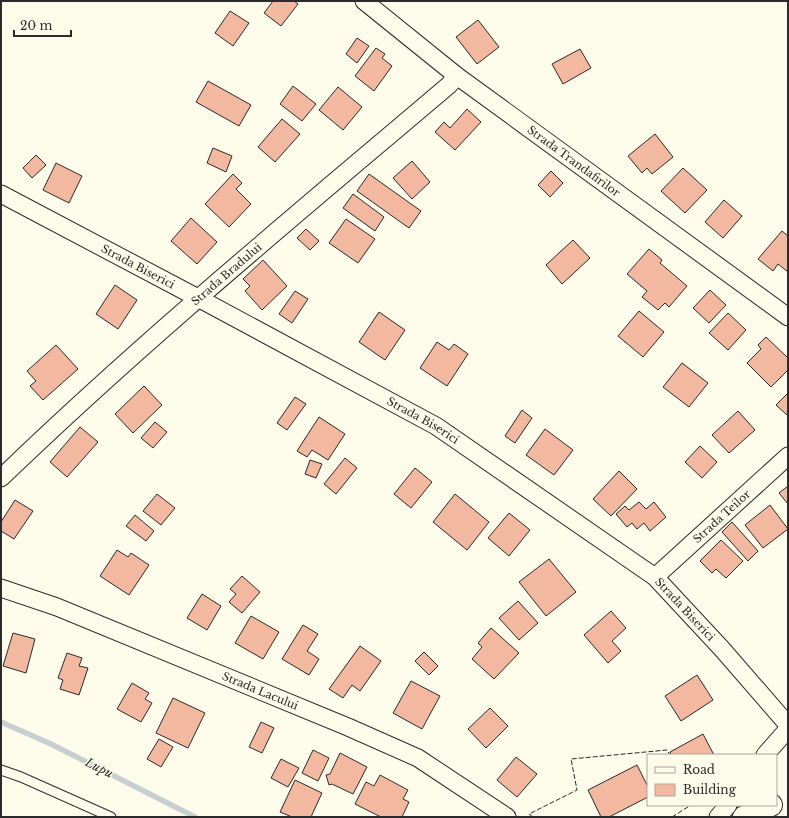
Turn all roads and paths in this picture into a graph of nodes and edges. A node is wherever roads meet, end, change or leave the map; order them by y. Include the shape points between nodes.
1 (364, 1) edge
2 (457, 76) junction
3 (1, 194) edge
4 (198, 298) junction
5 (788, 317) edge
6 (788, 456) edge
7 (1, 478) edge
8 (655, 577) junction
9 (1, 588) edge
10 (788, 725) edge
11 (788, 729) edge
12 (766, 754) edge
13 (1, 770) edge
14 (788, 797) edge
15 (777, 802) edge
16 (727, 806) edge
17 (769, 806) edge
18 (111, 817) edge
19 (508, 817) edge
20 (718, 817) edge
21 (744, 817) edge

1 - 2 street, Strada Trandafirilor
2 - 4 street, Strada Bradului
2 - 5 street, Strada Trandafirilor
3 - 4 street, Strada Biserici
4 - 7 street, Strada Bradului via 62,418
4 - 8 street, Strada Biserici via 436,426
6 - 8 street, Strada Teilor
8 - 10 street, Strada Biserici
9 - 19 street, Strada Lacului via 65,610 418,758
11 - 12 street
13 - 18 lane via 21,776
14 - 15 highway
16 - 20 street
17 - 21 highway

